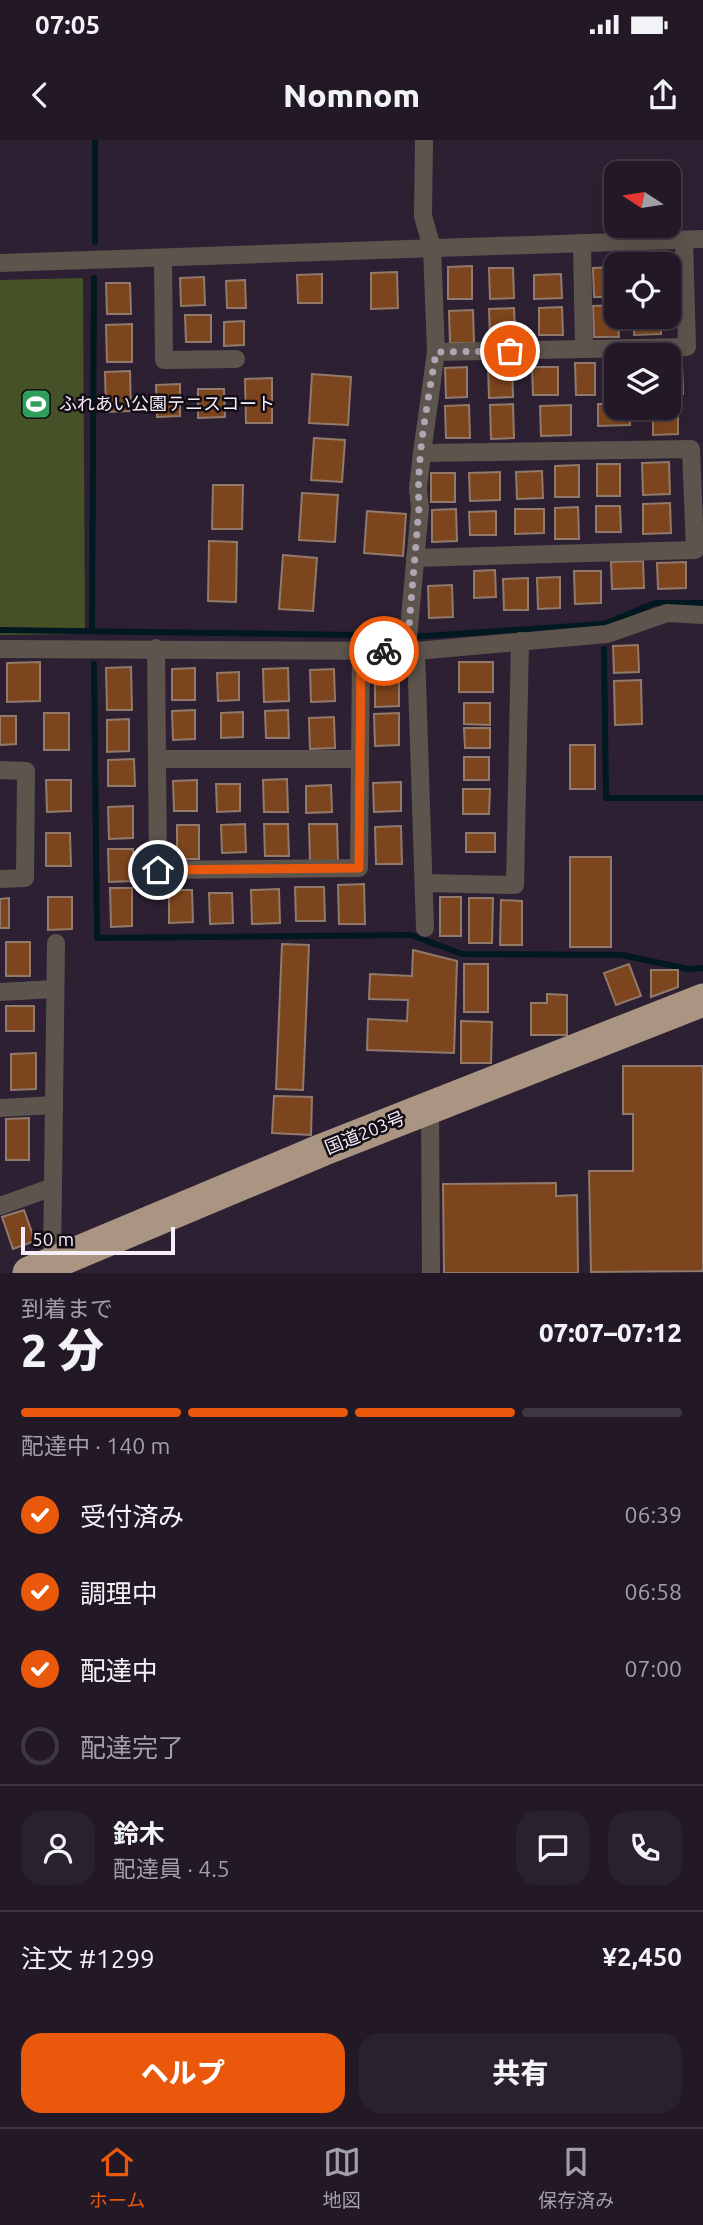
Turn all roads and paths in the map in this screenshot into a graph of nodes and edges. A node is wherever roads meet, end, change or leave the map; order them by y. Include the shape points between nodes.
1 (424, 140) edge
2 (703, 239) edge
3 (684, 240) junction
4 (582, 243) junction
5 (432, 248) junction
6 (163, 258) junction
7 (0, 263) edge
8 (584, 349) junction
9 (436, 352) junction
10 (236, 359) dead end
11 (422, 453) junction
12 (415, 558) junction
13 (703, 615) edge
14 (520, 641) junction
15 (156, 648) junction
16 (0, 649) edge
17 (412, 650) junction
18 (361, 652) junction
19 (158, 759) junction
20 (360, 759) junction
21 (0, 770) edge
22 (0, 878) edge
23 (424, 883) junction
24 (425, 928) dead end
25 (56, 943) dead end
26 (55, 989) junction
27 (0, 992) edge
28 (703, 1000) edge
29 (54, 1105) junction
30 (430, 1107) junction
31 (0, 1108) edge
32 (53, 1187) junction
33 (0, 1206) edge
34 (41, 1268) edge
35 (431, 1273) edge

1 - 5 street via 423,216
2 - 3 street
3 - 4 street
3 - 8 street via 687,347
4 - 5 street
4 - 8 street
5 - 6 street
5 - 9 street
6 - 7 street
6 - 10 street via 164,360
8 - 9 street
9 - 11 street
11 - 12 street
11 - 12 street via 691,449 695,550
12 - 17 street
13 - 14 street via 667,613 607,634
14 - 17 street
14 - 23 street via 515,885
15 - 16 street
15 - 18 street
15 - 19 street
17 - 18 street
17 - 23 street
18 - 20 street
19 - 20 street
19 - 20 street via 158,870 359,868
21 - 22 street via 26,771 26,797 25,878
23 - 24 street
25 - 26 street
26 - 27 street
26 - 29 street
28 - 30 highway, 国道203号
29 - 31 street
29 - 32 street
30 - 34 highway, 国道203号
30 - 35 street
32 - 33 street
32 - 34 street

